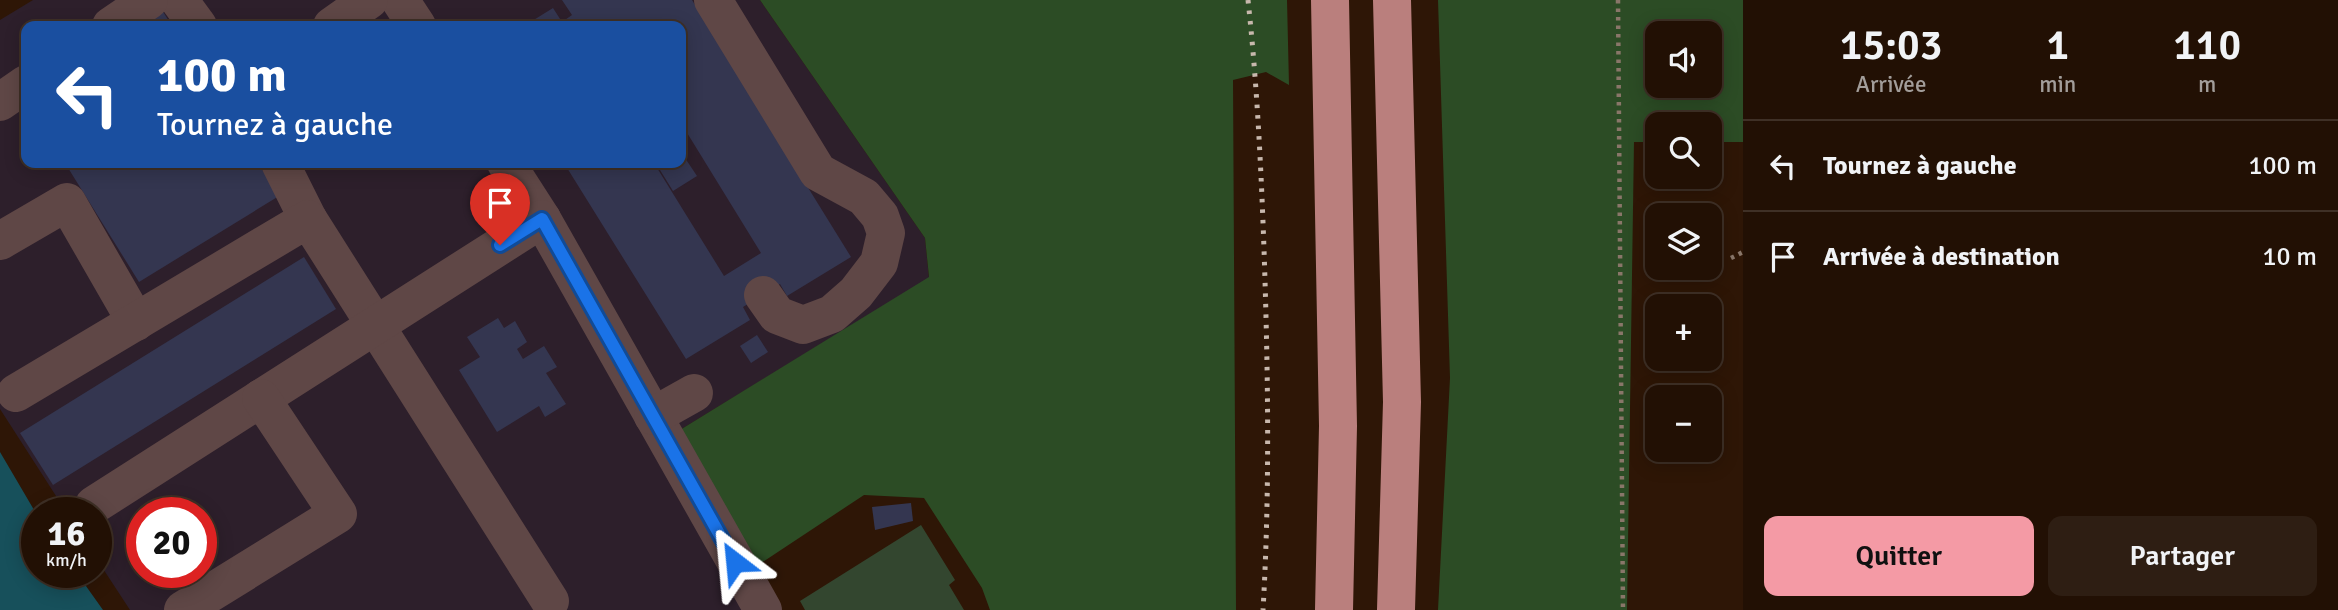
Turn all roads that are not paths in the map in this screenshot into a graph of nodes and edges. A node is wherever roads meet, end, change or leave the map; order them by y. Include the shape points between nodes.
1 (149, 0) edge
2 (179, 0) edge
3 (369, 0) edge
4 (400, 0) edge
5 (713, 0) edge
6 (1330, 0) edge
7 (1392, 0) edge
8 (118, 21) edge
9 (194, 21) edge
10 (339, 21) edge
11 (414, 21) edge
12 (21, 87) edge
13 (0, 102) edge
14 (282, 168) edge
15 (509, 168) edge
16 (308, 219) junction
17 (542, 219) junction
18 (0, 241) edge
19 (763, 295) dead end
20 (136, 321) junction
21 (374, 326) junction
22 (16, 393) dead end
23 (694, 393) dead end
24 (261, 398) junction
25 (653, 416) junction
26 (106, 497) edge
27 (550, 601) dead end
28 (183, 610) edge
29 (763, 610) edge
30 (1334, 610) edge
31 (1396, 610) edge

1 - 8 lane
2 - 9 lane
3 - 10 lane
4 - 11 lane
5 - 19 lane via 818,172 864,197 880,216 886,233 880,263 832,314 803,325 777,315
6 - 30 highway via 1338,426
7 - 31 highway via 1402,402
12 - 13 lane
14 - 16 lane
15 - 17 lane
16 - 20 lane
16 - 21 lane
17 - 21 lane
17 - 25 lane
18 - 20 lane via 66,202
20 - 22 lane
21 - 24 lane
21 - 27 lane
23 - 25 lane
24 - 26 lane
24 - 28 lane via 338,514
25 - 29 lane

